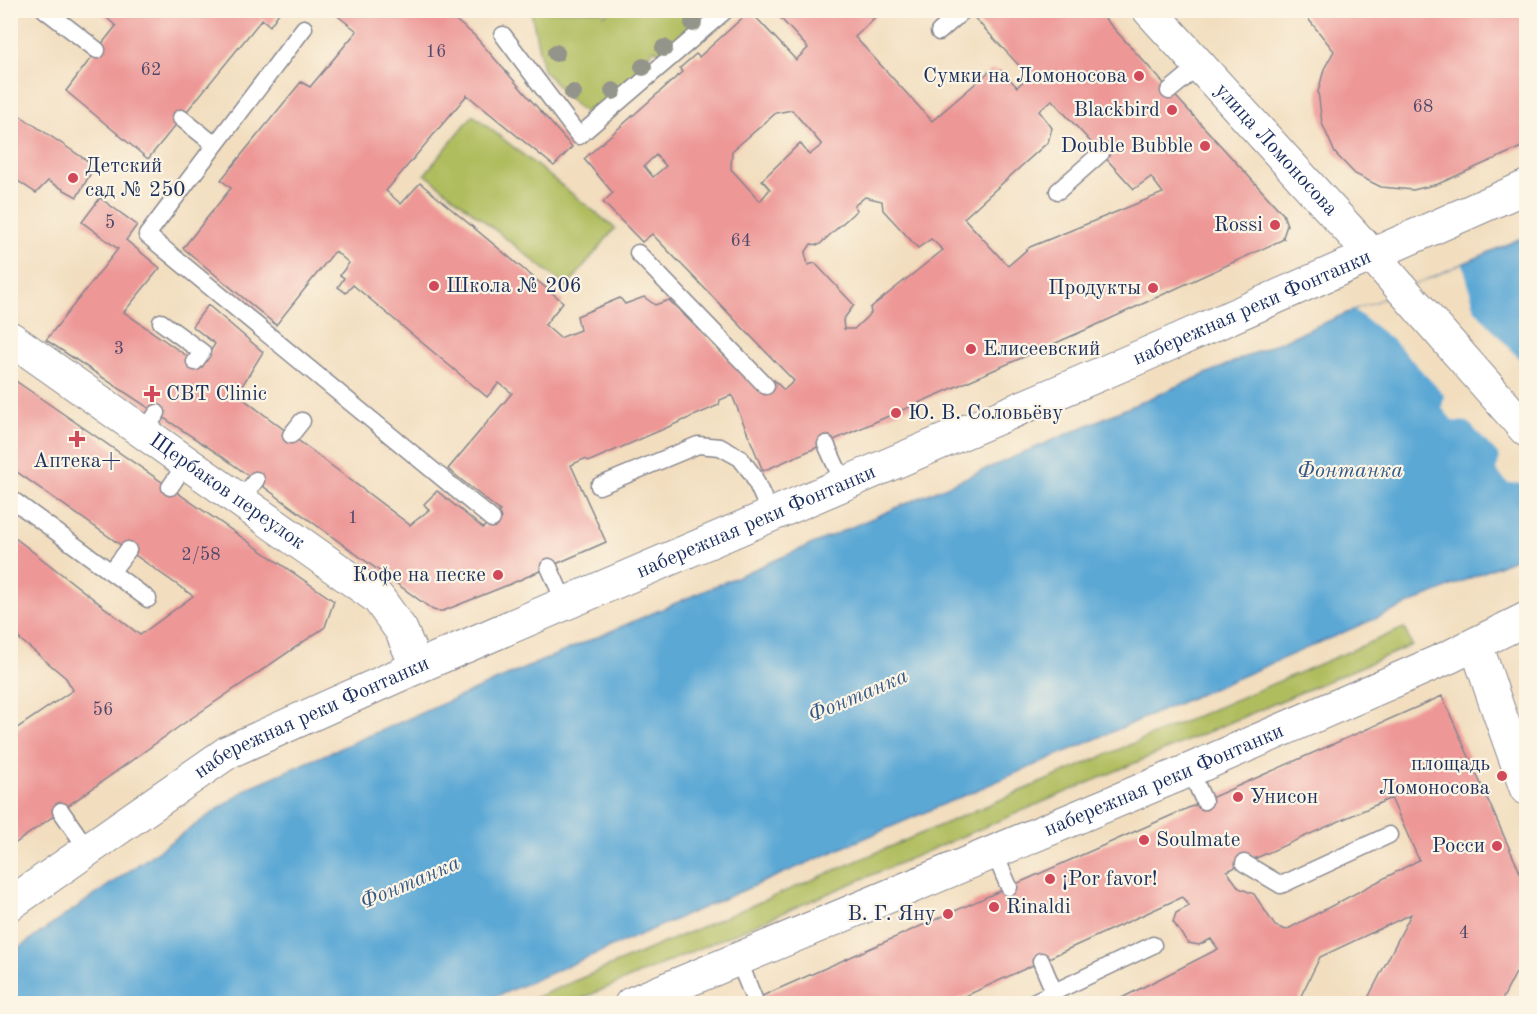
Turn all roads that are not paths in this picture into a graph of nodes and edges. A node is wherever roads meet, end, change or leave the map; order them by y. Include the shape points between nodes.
1 (45, 10) edge
2 (726, 10) edge
3 (963, 10) edge
4 (1149, 10) edge
5 (304, 28) dead end
6 (939, 32) dead end
7 (503, 35) dead end
8 (97, 50) dead end
9 (1199, 66) junction
10 (1169, 91) dead end
11 (181, 118) dead end
12 (215, 145) junction
13 (1101, 153) dead end
14 (1527, 187) edge
15 (1058, 191) dead end
16 (638, 253) dead end
17 (1373, 256) junction
18 (161, 322) dead end
19 (10, 338) edge
20 (195, 362) dead end
21 (766, 386) dead end
22 (302, 421) dead end
23 (1527, 430) edge
24 (291, 435) dead end
25 (825, 444) dead end
26 (844, 484) junction
27 (599, 486) dead end
28 (10, 498) edge
29 (771, 515) junction
30 (492, 519) dead end
31 (128, 550) dead end
32 (549, 567) dead end
33 (111, 572) junction
34 (148, 599) dead end
35 (565, 603) junction
36 (1527, 619) edge
37 (1476, 644) junction
38 (417, 667) junction
39 (1190, 770) junction
40 (1527, 788) edge
41 (1204, 801) dead end
42 (61, 811) dead end
43 (1389, 835) dead end
44 (88, 850) junction
45 (994, 852) junction
46 (1244, 863) dead end
47 (1009, 887) dead end
48 (10, 904) edge
49 (1153, 945) dead end
50 (738, 959) junction
51 (1041, 961) dead end
52 (1054, 992) junction
53 (754, 999) dead end
54 (631, 1004) edge
55 (1029, 1004) edge

1 - 8 lane
2 - 7 lane via 579,136
3 - 6 lane
4 - 9 main road, улица Ломоносова
5 - 12 lane
9 - 10 lane
9 - 17 main road, улица Ломоносова
11 - 12 lane
12 - 30 lane via 147,236
13 - 15 lane
14 - 17 main road, набережная реки Фонтанки
16 - 21 lane
17 - 23 main road, улица Ломоносова
17 - 26 main road, набережная реки Фонтанки
18 - 20 lane via 202,352
19 - 38 main road, Щербаков переулок via 150,423 179,475 248,490 378,598 401,630
22 - 24 lane
25 - 26 lane
26 - 29 main road, набережная реки Фонтанки
27 - 29 lane via 698,446 720,447 740,458 753,475
28 - 33 lane
29 - 35 main road, набережная реки Фонтанки
31 - 33 lane
32 - 35 lane
33 - 34 lane
35 - 38 main road, набережная реки Фонтанки
36 - 37 main road, набережная реки Фонтанки
37 - 39 main road, набережная реки Фонтанки
37 - 40 main road
38 - 44 main road, набережная реки Фонтанки via 228,752
39 - 41 lane
39 - 45 main road, набережная реки Фонтанки
42 - 44 lane
43 - 46 lane via 1281,885
44 - 48 main road, набережная реки Фонтанки
45 - 47 lane
45 - 50 main road, набережная реки Фонтанки
49 - 52 lane
50 - 53 lane
50 - 54 main road, набережная реки Фонтанки
51 - 52 lane
52 - 55 lane

